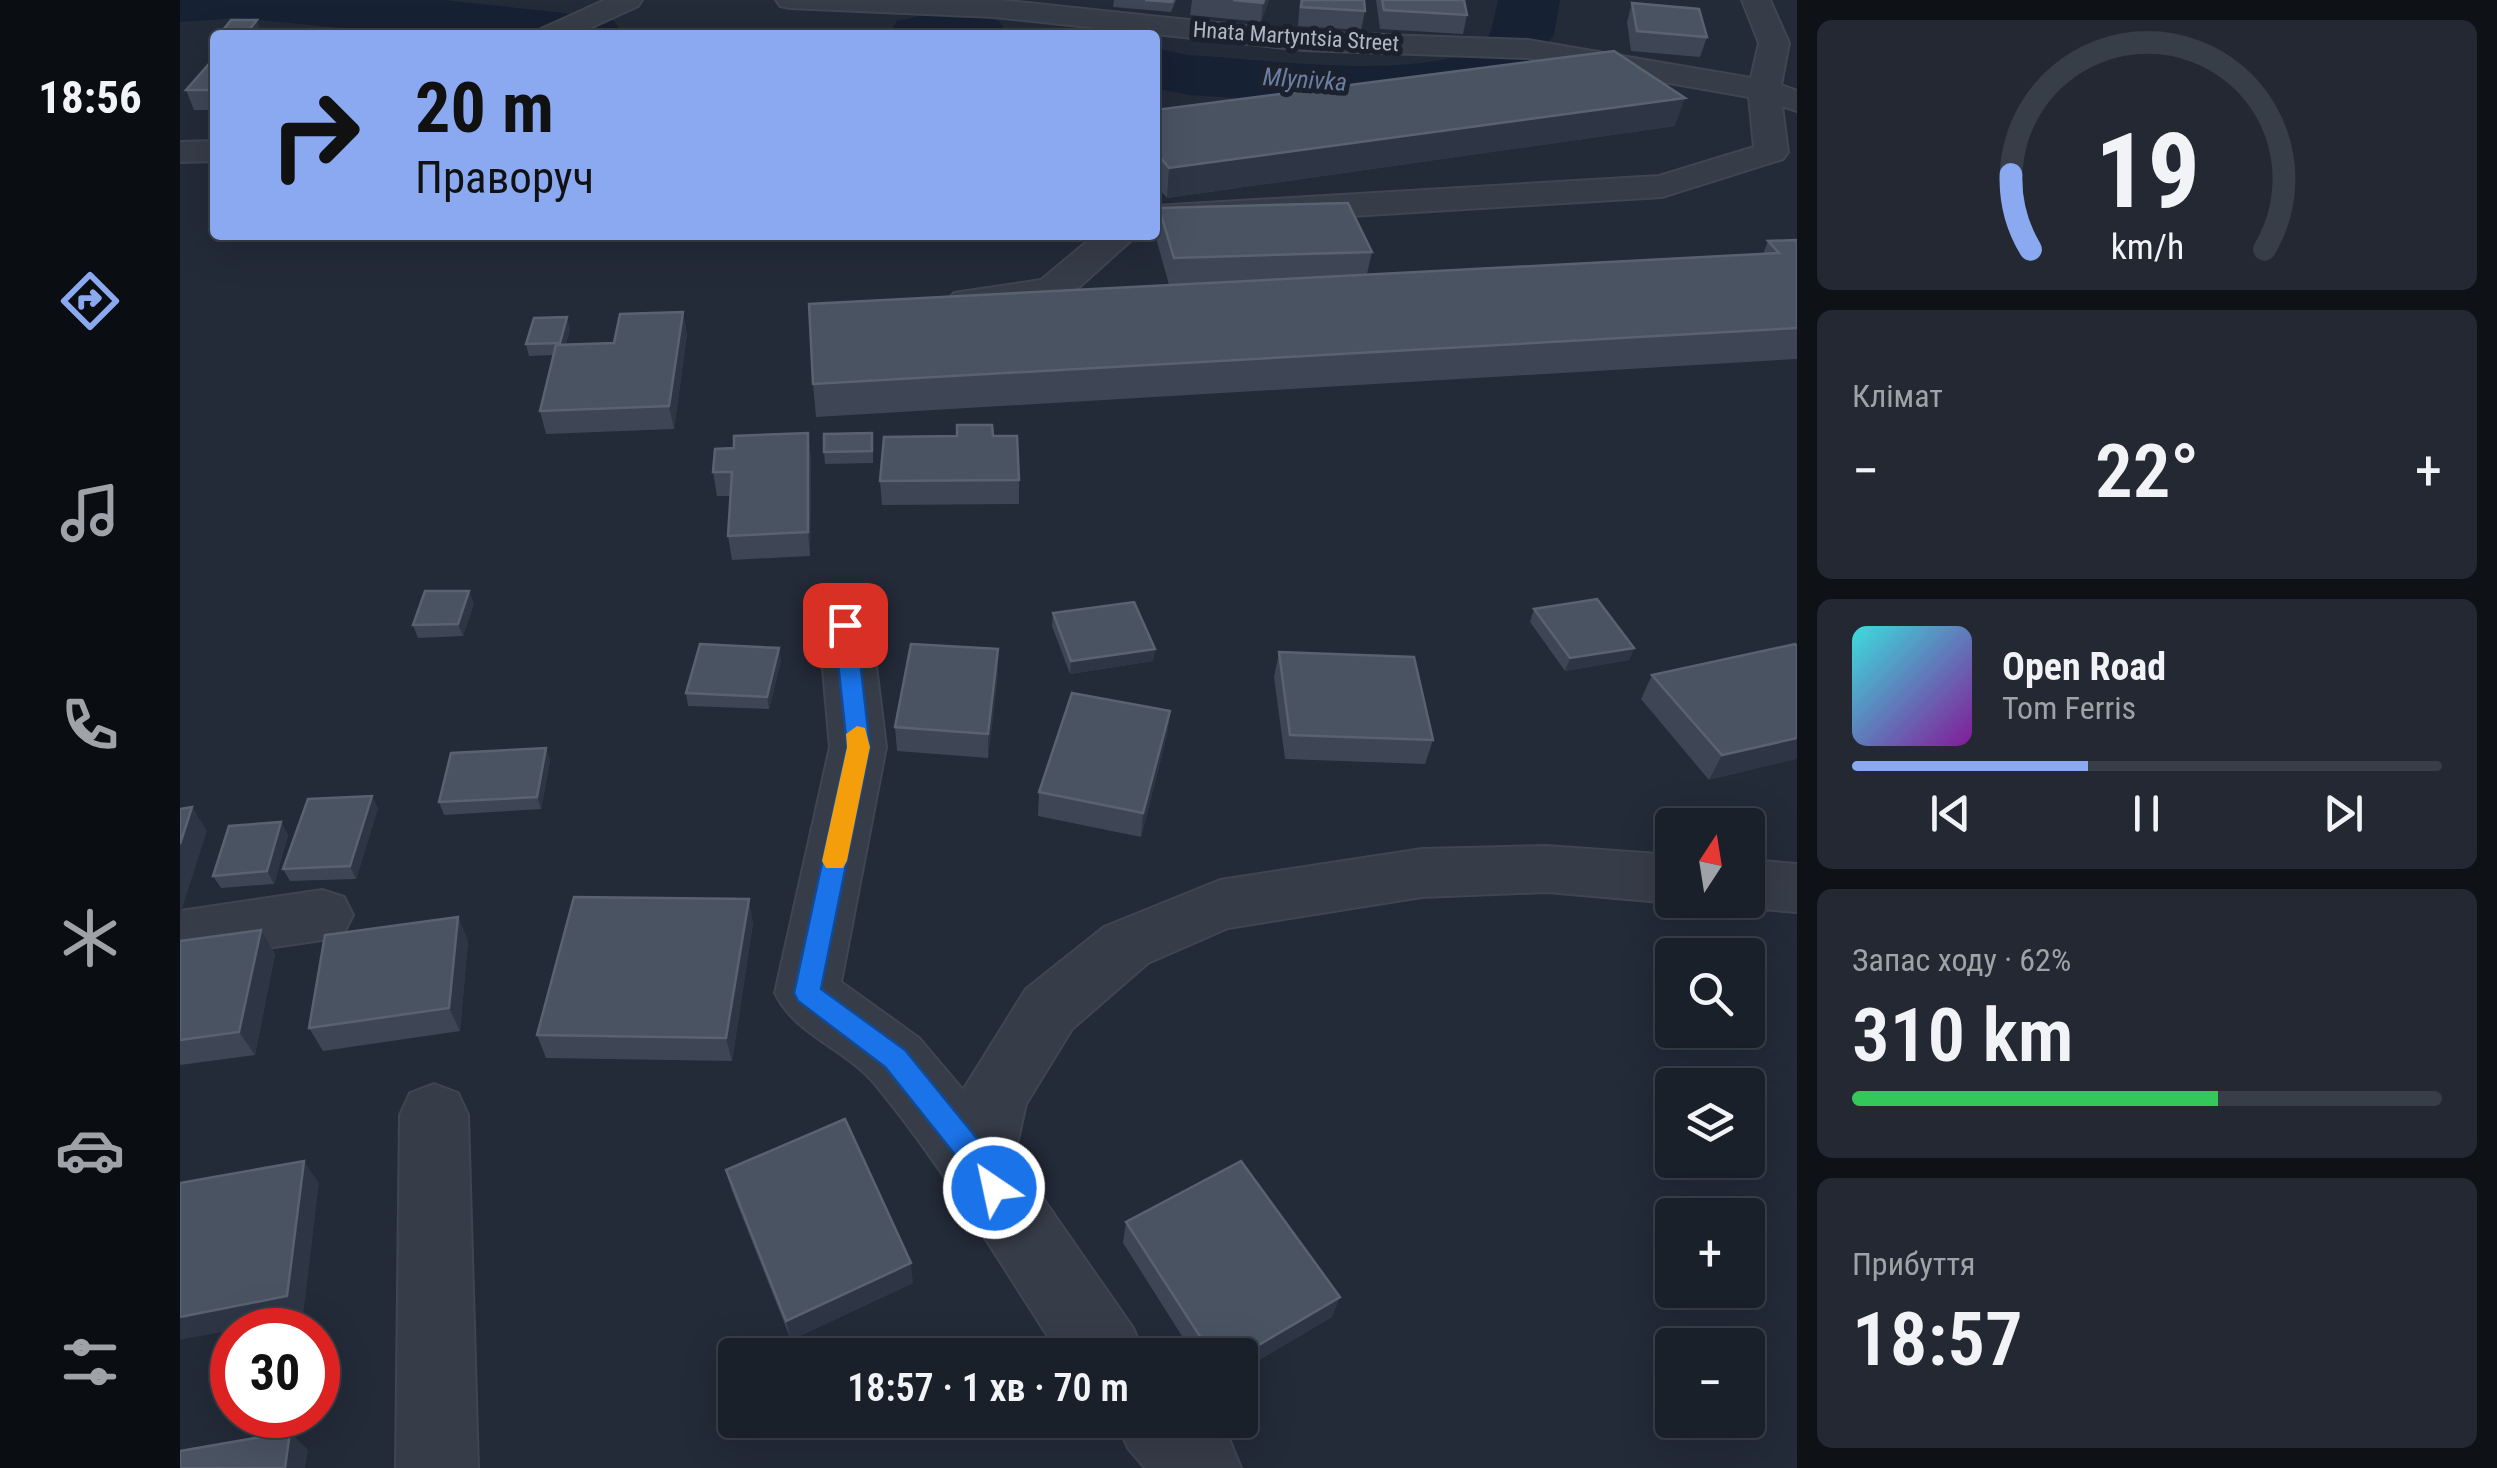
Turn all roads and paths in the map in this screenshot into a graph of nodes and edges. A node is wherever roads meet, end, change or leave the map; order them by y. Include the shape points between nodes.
1 (628, 0) edge
2 (790, 0) edge
3 (1756, 0) edge
4 (563, 30) edge
5 (1781, 95) edge
6 (210, 150) edge
7 (180, 152) edge
8 (1160, 217) edge
9 (1111, 240) edge
10 (940, 304) edge
11 (845, 625) dead end
12 (1655, 877) edge
13 (1765, 885) edge
14 (1797, 888) edge
15 (322, 915) dead end
16 (180, 936) edge
17 (434, 1115) dead end
18 (978, 1162) junction
19 (1094, 1338) edge
20 (1172, 1438) edge
21 (436, 1468) edge
22 (1200, 1468) edge

1 - 4 street
2 - 5 street, Hnata Martyntsia Street via 994,8 1304,41 1528,49
3 - 5 street via 1774,43
5 - 8 street via 1771,152 1662,186
6 - 7 street
9 - 10 street via 1053,290
11 - 18 street via 858,747 807,993 895,1059
12 - 18 street via 1547,869 1422,873 1220,905 1126,944 1049,1010 994,1096
13 - 14 street
15 - 16 street
17 - 21 street
18 - 19 street
20 - 22 street

